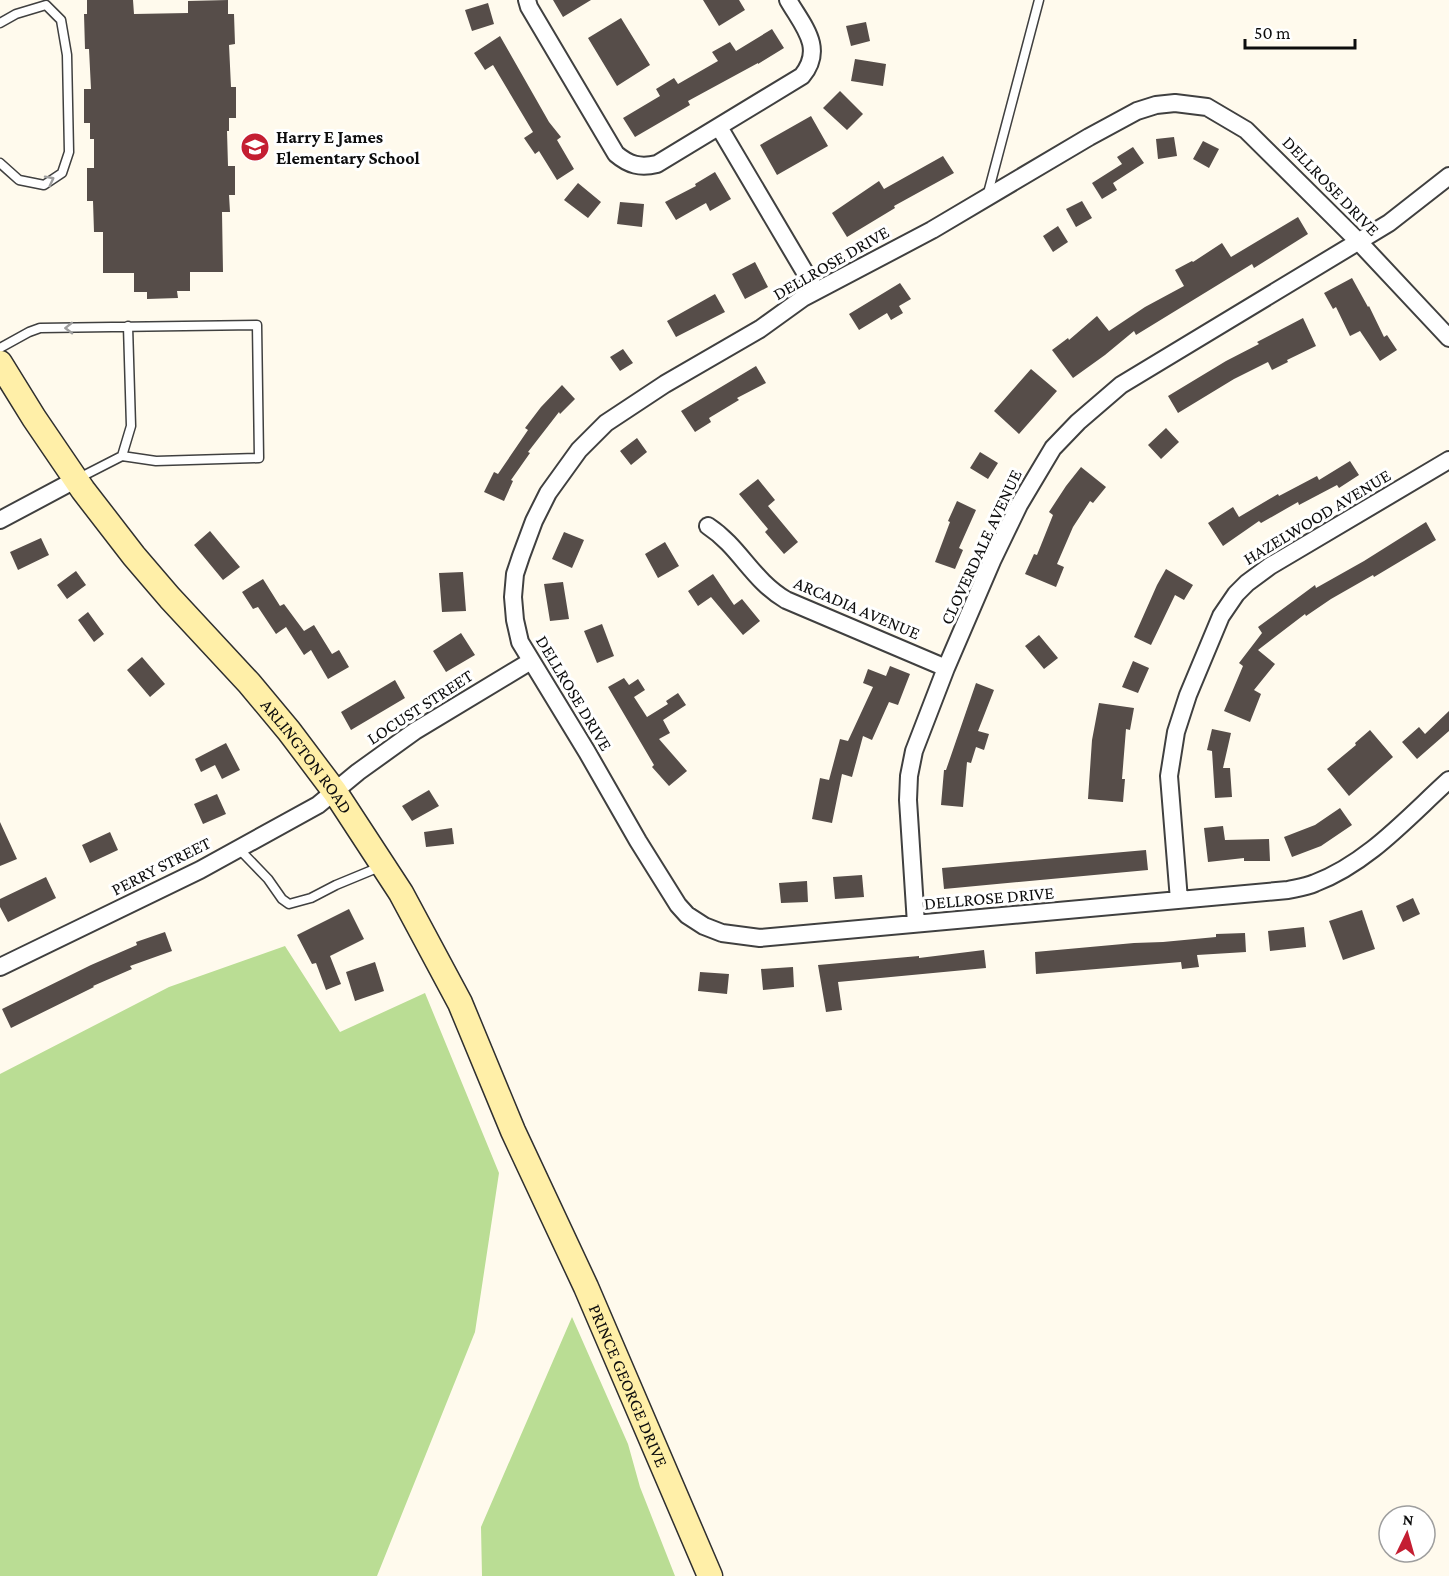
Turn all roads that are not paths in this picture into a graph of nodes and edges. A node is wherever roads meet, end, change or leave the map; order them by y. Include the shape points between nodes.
1 (527, 0) edge
2 (788, 0) edge
3 (1039, 0) edge
4 (0, 23) edge
5 (719, 127) junction
6 (0, 163) edge
7 (1449, 176) edge
8 (987, 197) junction
9 (1359, 242) junction
10 (816, 291) junction
11 (128, 327) junction
12 (1449, 338) edge
13 (0, 348) edge
14 (0, 363) edge
15 (122, 456) junction
16 (1449, 460) edge
17 (75, 480) junction
18 (0, 520) edge
19 (708, 526) dead end
20 (531, 661) junction
21 (946, 668) junction
22 (1449, 780) edge
23 (335, 792) junction
24 (238, 848) junction
25 (384, 866) junction
26 (1179, 900) junction
27 (916, 924) junction
28 (0, 967) edge
29 (543, 1195) joint
30 (710, 1576) edge

1 - 5 street via 616,154 625,161 646,167 657,164
2 - 5 street via 811,38 812,60 808,69 797,80
3 - 8 lane
6 -> 4 lane via 19,180 44,184 62,173 69,152 67,55 61,20 46,5
5 - 10 street
7 - 9 street, CLOVERDALE AVENUE
8 - 9 street, DELLROSE DRIVE via 1137,111 1166,104 1195,105 1207,107 1246,130
8 - 10 street, DELLROSE DRIVE
9 - 12 street, DELLROSE DRIVE
9 - 21 street, CLOVERDALE AVENUE via 1121,385 1078,422 1053,448 1019,506
10 - 20 street, DELLROSE DRIVE via 606,423 569,462 534,520 515,574 515,620 520,642
11 -> 13 lane via 40,328
11 - 15 lane via 131,426
11 - 15 lane via 258,325 259,458 156,461
14 - 17 main road, ARLINGTON ROAD
15 - 17 lane
16 - 26 street, HAZELWOOD AVENUE via 1270,566 1236,594 1221,616 1188,695 1172,751 1170,800
17 - 18 street
17 - 23 main road, ARLINGTON ROAD via 134,556 249,683
19 - 21 street, ARCADIA AVENUE via 729,542 758,579 786,600
20 - 23 street, LOCUST STREET via 415,731
20 - 27 street, DELLROSE DRIVE via 687,915 704,926 739,937 760,938
21 - 27 street, CLOVERDALE AVENUE via 917,742 909,776
22 - 26 street, DELLROSE DRIVE via 1369,852 1314,884
23 - 24 street, PERRY STREET
23 - 25 main road, ARLINGTON ROAD
24 - 25 lane via 289,904
24 - 28 street, PERRY STREET
25 - 29 main road, ARLINGTON ROAD via 460,1003
26 - 27 street, DELLROSE DRIVE
29 - 30 main road, PRINCE GEORGE DRIVE

